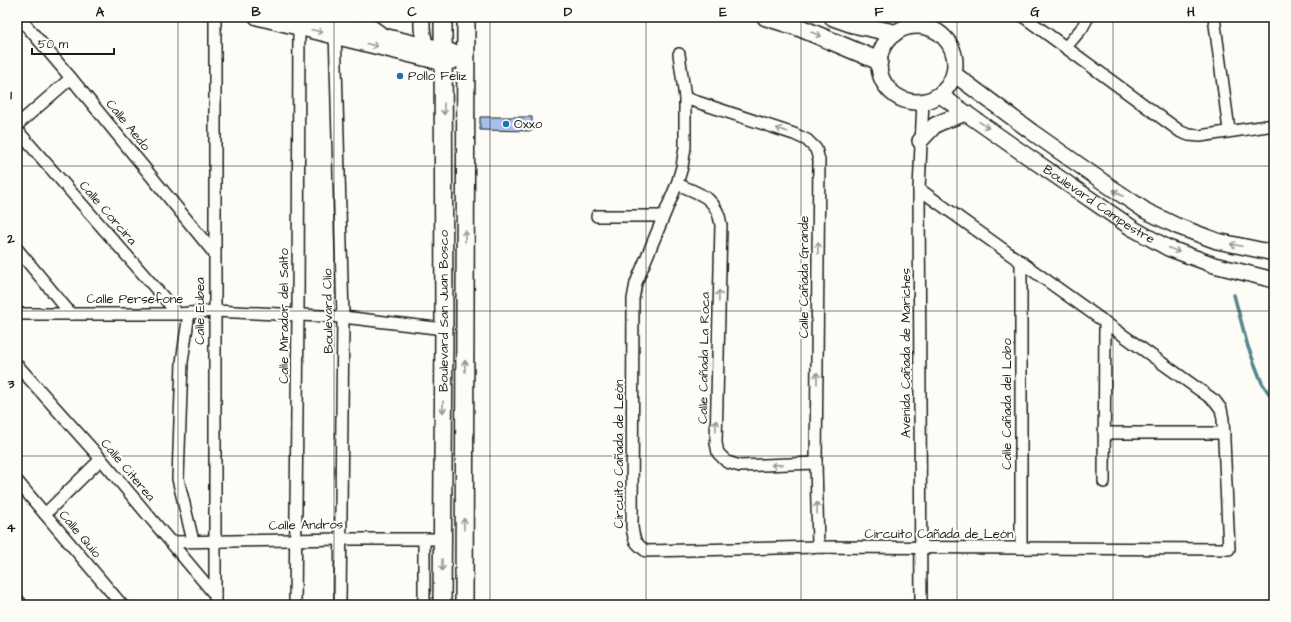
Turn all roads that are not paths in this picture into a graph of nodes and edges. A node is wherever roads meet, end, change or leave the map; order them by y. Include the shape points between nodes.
1 (19, 17) edge
2 (215, 17) edge
3 (257, 17) edge
4 (360, 17) edge
5 (422, 17) edge
6 (443, 17) edge
7 (766, 17) edge
8 (833, 17) edge
9 (1024, 17) edge
10 (1088, 17) edge
11 (1214, 17) edge
12 (301, 20) edge
13 (860, 20) edge
14 (918, 21) edge
15 (335, 26) edge
16 (894, 33) junction
17 (383, 36) junction
18 (458, 43) edge
19 (425, 46) junction
20 (1066, 47) junction
21 (679, 54) dead end
22 (879, 60) junction
23 (954, 74) junction
24 (466, 76) junction
25 (71, 78) junction
26 (940, 95) junction
27 (685, 98) junction
28 (923, 102) junction
29 (966, 113) junction
30 (17, 125) edge
31 (1274, 125) edge
32 (17, 130) edge
33 (1229, 130) junction
34 (920, 141) junction
35 (677, 184) junction
36 (919, 189) junction
37 (597, 216) dead end
38 (663, 216) junction
39 (17, 249) edge
40 (214, 253) junction
41 (1274, 253) edge
42 (1021, 261) junction
43 (1274, 280) edge
44 (214, 311) junction
45 (184, 313) junction
46 (17, 314) edge
47 (71, 314) junction
48 (298, 314) junction
49 (343, 317) junction
50 (1105, 323) junction
51 (444, 329) junction
52 (17, 365) edge
53 (1104, 433) junction
54 (1224, 433) junction
55 (100, 459) junction
56 (816, 463) junction
57 (17, 481) edge
58 (1104, 482) dead end
59 (45, 514) junction
60 (342, 539) junction
61 (424, 539) junction
62 (442, 539) junction
63 (296, 540) junction
64 (192, 541) junction
65 (214, 541) junction
66 (171, 542) junction
67 (818, 547) junction
68 (921, 548) junction
69 (1021, 548) junction
70 (17, 599) edge
71 (215, 600) edge
72 (22, 605) edge
73 (122, 605) edge
74 (295, 605) edge
75 (340, 605) edge
76 (424, 605) edge
77 (442, 605) edge
78 (464, 605) edge
79 (921, 605) edge

1 - 25 street, Calle Aedo
2 - 40 street, Calle Eubea
3 - 12 street
4 - 17 street
5 - 19 street
6 - 18 main road, Boulevard San Juan Bosco
7 -> 22 main road via 798,27
8 - 13 main road
9 - 20 street
10 - 20 street
11 - 33 street
12 - 15 street
12 - 48 street, Calle Mirador del Salto
13 - 16 main road
14 - 16 street
14 - 23 street via 943,36 951,47 955,60
15 - 17 street
15 -> 18 street
15 - 49 street, Boulevard Clío
16 - 22 street via 883,45
17 - 19 street
18 - 19 street
18 - 24 main road, Boulevard San Juan Bosco
18 - 24 main road via 449,65 455,65
18 -> 51 main road, Boulevard San Juan Bosco
20 - 33 street via 1181,132 1200,136
21 - 27 street, Circuito Cañada de León
22 - 28 street via 884,83 891,92 901,99
23 - 26 street
41 -> 23 street, Boulevard Campestre via 1217,241 1146,211 1051,146
78 -> 24 main road, Boulevard San Juan Bosco
25 - 30 street
25 - 40 street, Calle Aedo
26 - 28 street
26 - 29 street, Boulevard Campestre
27 - 35 street, Circuito Cañada de León via 685,147
56 -> 27 street, Calle Cañada Grande via 819,160 816,149 807,140 794,134
28 - 34 street, Avenida Cañada de Mariches
29 - 34 street via 935,125
29 -> 43 street, Boulevard Campestre via 1132,228 1168,248 1214,265
31 - 33 street
32 - 45 street, Calle Corcira
34 - 36 street, Avenida Cañada de Mariches
35 - 38 street, Circuito Cañada de León
56 -> 35 street, Calle Cañada La Roca via 740,466 727,462 718,453 716,443 721,225 719,213 713,203
36 - 42 street, Circuito Cañada de León
36 - 68 street, Avenida Cañada de Mariches
37 - 38 street
38 - 67 street, Circuito Cañada de León via 636,283 633,299 634,540 646,551
39 - 47 street
40 - 44 street, Calle Eubea
42 - 50 street, Circuito Cañada de León
42 - 69 street, Calle Cañada del Lobo
44 - 45 street, Calle Persefone
44 - 48 street, Calle Persefone
44 - 65 street, Calle Eubea
45 - 47 street, Calle Persefone
45 - 64 street via 178,479
46 - 47 street, Calle Persefone
48 - 49 street, Calle Persefone
48 - 63 street, Calle Mirador del Salto
49 - 51 street, Calle Persefone
49 - 60 street, Boulevard Clío
50 - 53 street
50 - 54 street, Circuito Cañada de León via 1215,401 1221,409
51 -> 62 main road, Boulevard San Juan Bosco
52 - 55 street, Calle Citerea
53 - 54 street
53 - 58 street
54 - 69 street, Circuito Cañada de León via 1229,549
55 - 59 street
55 - 66 street, Calle Citerea
67 -> 56 street, Calle Cañada Grande
57 - 59 street, Calle Quío
59 - 73 street, Calle Quío
60 - 61 street, Calle Andros
60 - 63 street, Calle Andros
60 - 75 street, Boulevard Clío
61 - 62 street, Calle Andros
61 - 76 street
62 -> 77 main road, Boulevard San Juan Bosco
63 - 65 street, Calle Andros
63 - 74 street, Calle Mirador del Salto
64 - 65 street, Calle Andros
64 - 66 street, Calle Andros
65 - 71 street, Calle Eubea
66 - 71 street, Calle Citerea
67 - 68 street, Circuito Cañada de León
68 - 69 street, Circuito Cañada de León
68 - 79 street, Avenida Cañada de Mariches
70 - 72 street

